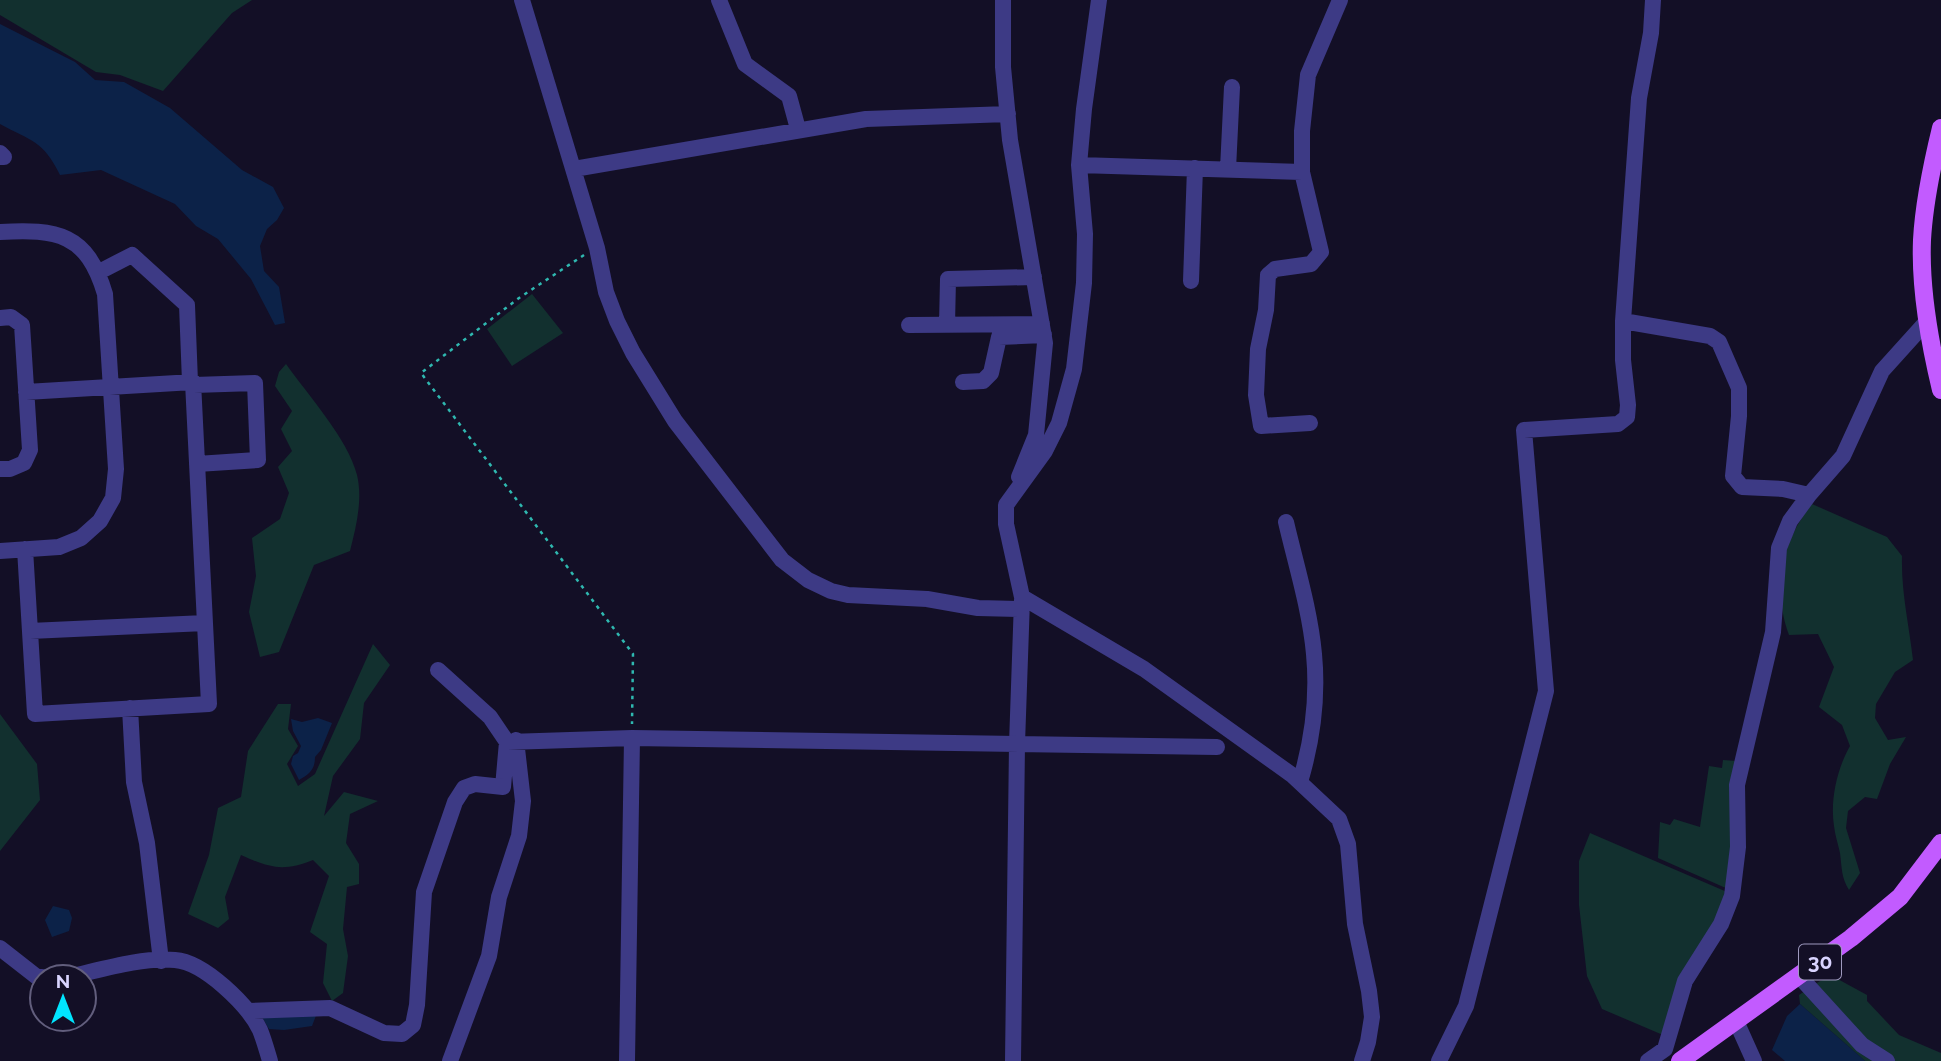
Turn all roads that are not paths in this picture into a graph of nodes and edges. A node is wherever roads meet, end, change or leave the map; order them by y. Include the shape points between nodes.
1 (522, 0) edge
2 (719, 0) edge
3 (1003, 0) edge
4 (1099, 0) edge
5 (1340, 0) edge
6 (1653, 0) edge
7 (1232, 87) dead end
8 (1008, 114) junction
9 (1941, 128) edge
10 (798, 129) junction
11 (1079, 164) junction
12 (1195, 168) junction
13 (574, 169) junction
14 (1228, 169) junction
15 (1302, 172) junction
16 (0, 232) edge
17 (99, 272) junction
18 (1034, 277) junction
19 (1191, 281) dead end
20 (0, 318) edge
21 (1928, 320) junction
22 (1623, 321) junction
23 (909, 325) dead end
24 (947, 325) junction
25 (1043, 330) junction
26 (963, 382) dead end
27 (192, 384) junction
28 (111, 386) junction
29 (1941, 390) edge
30 (26, 392) junction
31 (1310, 423) dead end
32 (197, 464) junction
33 (0, 469) edge
34 (1809, 495) junction
35 (1006, 505) junction
36 (1286, 522) dead end
37 (25, 549) junction
38 (0, 551) edge
39 (1022, 603) junction
40 (205, 623) junction
41 (30, 631) junction
42 (438, 670) dead end
43 (130, 708) junction
44 (632, 738) junction
45 (512, 741) junction
46 (1017, 744) junction
47 (1217, 747) dead end
48 (1300, 782) junction
49 (1941, 843) edge
50 (0, 948) edge
51 (161, 961) junction
52 (28, 969) edge
53 (98, 971) edge
54 (1800, 977) junction
55 (248, 1011) junction
56 (1736, 1021) junction
57 (270, 1061) edge
58 (450, 1061) edge
59 (627, 1061) edge
60 (1013, 1061) edge
61 (1362, 1061) edge
62 (1439, 1061) edge
63 (1648, 1061) edge
64 (1680, 1061) edge
65 (1754, 1061) edge
66 (1887, 1061) edge

1 - 13 street
2 - 10 street via 745,64 789,96
3 - 8 street
4 - 11 street
5 - 15 street via 1308,75
6 - 22 street via 1639,98
7 - 14 street
8 - 10 street via 866,119
8 - 18 street
9 - 21 main road via 1930,171 1922,242
10 - 13 street
11 - 12 street
11 - 35 street via 1084,283 1074,369 1059,423 1045,451
12 - 14 street
12 - 19 street
13 - 39 street via 606,292 633,353 675,421 782,560 808,580 848,595 927,599 978,608
14 - 15 street
15 - 31 street via 1321,252 1311,264 1275,269 1268,275 1256,395 1261,426
16 - 17 street via 38,230 63,237 81,248
17 - 27 street via 132,256 187,305
17 - 28 street via 105,294
18 - 24 street via 948,279
18 - 25 street
20 - 30 street via 11,317 22,325
21 - 29 main road
21 - 34 street via 1882,370 1843,456
22 - 34 street via 1710,336 1719,342 1739,387 1733,476 1742,487
22 - 62 street via 1627,417 1618,424 1524,430 1546,691 1466,1006
23 - 24 street
24 - 25 street
25 - 26 street via 999,337 991,373 983,381
25 - 35 street via 1036,435
27 - 28 street
27 - 32 street
27 - 32 street via 255,383 258,460
28 - 30 street
28 - 37 street via 116,469 113,498 100,521 81,538 59,547
30 - 33 street via 30,450 24,463
32 - 40 street
34 - 63 street via 1790,521 1779,548 1773,632 1737,785 1738,847 1732,896 1721,924 1685,981 1665,1049
35 - 39 street
36 - 48 street via 1314,656 1310,750
37 - 38 street
37 - 41 street
39 - 46 street
39 - 48 street via 1143,669
40 - 41 street
40 - 43 street via 209,704
41 - 43 street via 35,714
42 - 45 street
43 - 51 street via 134,782 147,843
44 - 45 street
44 - 46 street
44 - 59 street
45 - 55 street via 503,787 475,784 464,788 455,802 424,892 413,1025 402,1034 384,1033 330,1008
45 - 58 street via 523,801 519,836 499,897 489,956
46 - 47 street
46 - 60 street
48 - 61 street via 1339,819 1348,844 1355,925 1372,1017
49 - 54 main road, 30 via 1900,897
50 - 52 street
51 - 53 street
51 - 55 street via 177,960 207,973
54 - 56 main road, 30
54 - 66 street via 1862,1045
55 - 57 street
56 - 64 main road, 30
56 - 65 street

